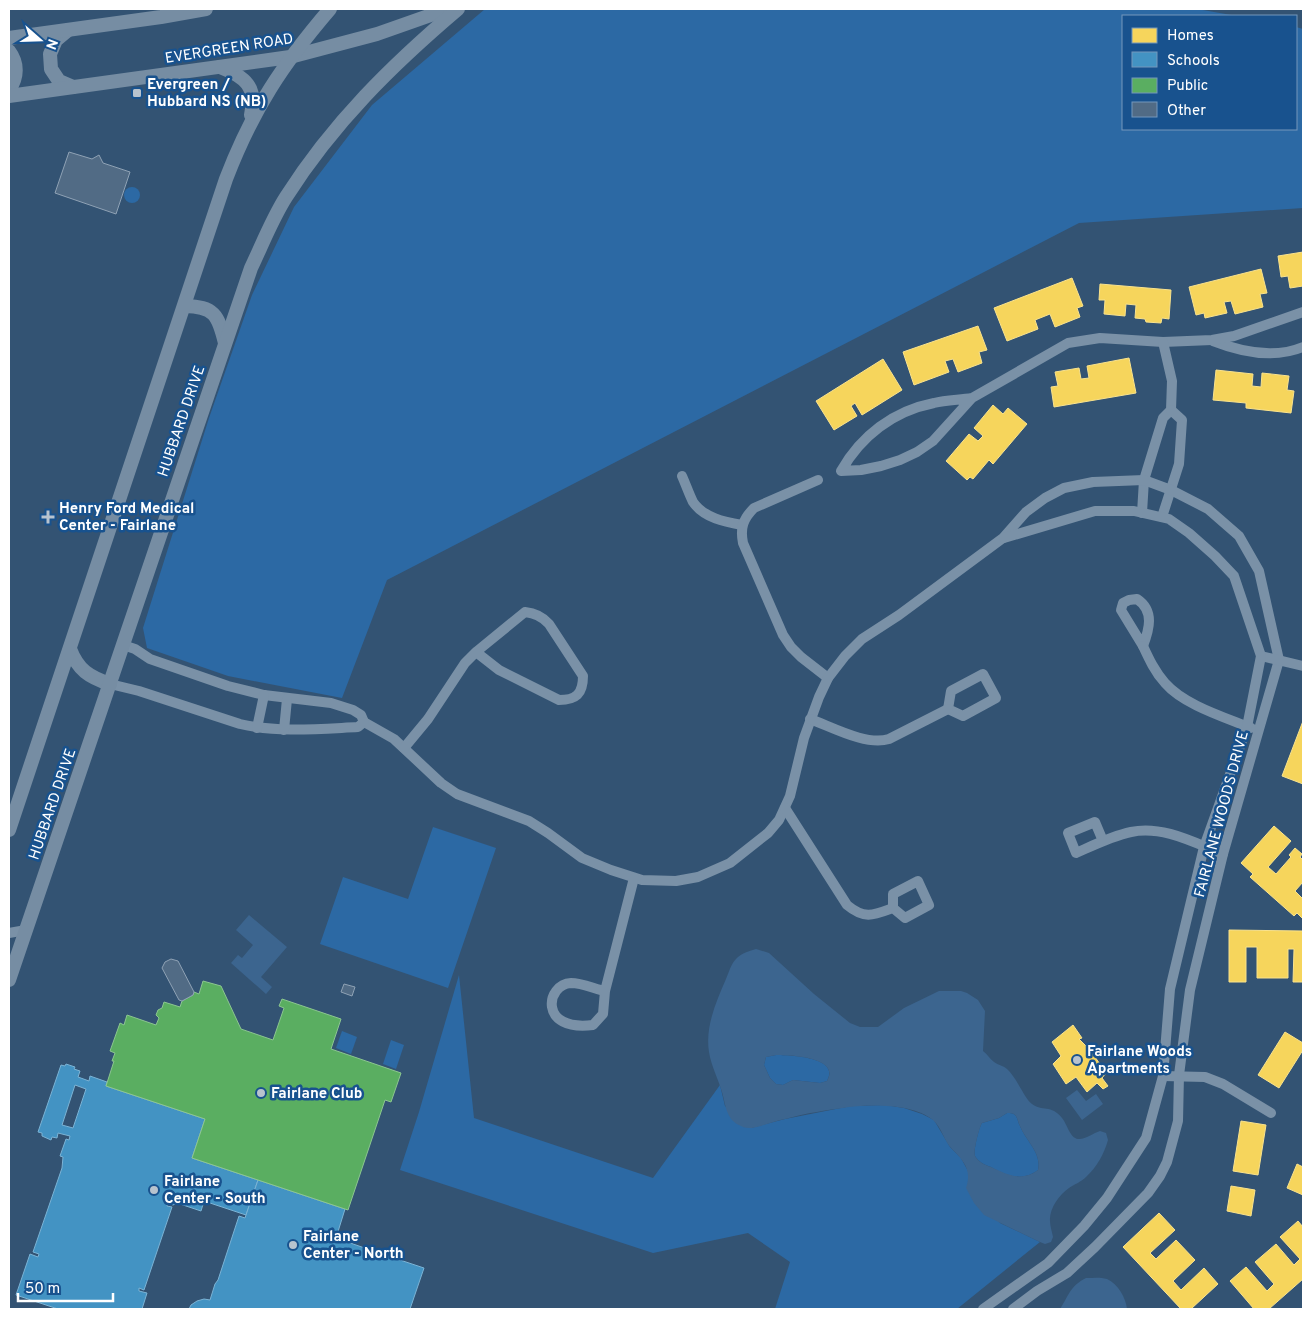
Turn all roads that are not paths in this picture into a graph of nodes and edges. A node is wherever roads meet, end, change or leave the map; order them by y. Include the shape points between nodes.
1 (206, 9) edge
2 (330, 9) edge
3 (448, 9) edge
4 (458, 9) edge
5 (68, 30) junction
6 (9, 38) edge
7 (9, 51) edge
8 (290, 57) junction
9 (220, 67) junction
10 (73, 88) junction
11 (9, 90) edge
12 (9, 96) edge
13 (249, 125) junction
14 (185, 306) junction
15 (1303, 312) edge
16 (1212, 340) junction
17 (225, 342) junction
18 (1163, 342) junction
19 (1303, 347) edge
20 (972, 398) junction
21 (1171, 410) junction
22 (682, 476) dead end
23 (818, 480) dead end
24 (1144, 480) junction
25 (1171, 490) junction
26 (1142, 513) junction
27 (1162, 518) junction
28 (742, 525) junction
29 (1003, 538) junction
30 (123, 646) junction
31 (1143, 646) dead end
32 (70, 649) junction
33 (476, 652) junction
34 (1261, 656) junction
35 (1279, 660) junction
36 (1303, 666) edge
37 (828, 678) junction
38 (110, 684) junction
39 (264, 695) junction
40 (287, 698) junction
41 (948, 709) junction
42 (810, 719) junction
43 (364, 722) junction
44 (1247, 727) junction
45 (257, 728) junction
46 (284, 730) junction
47 (1259, 732) junction
48 (404, 748) junction
49 (786, 808) junction
50 (9, 830) edge
51 (1103, 842) dead end
52 (1204, 847) junction
53 (1223, 854) junction
54 (634, 878) junction
55 (893, 908) dead end
56 (26, 930) junction
57 (9, 933) edge
58 (9, 980) edge
59 (605, 992) junction
60 (1179, 1075) junction
61 (1163, 1076) junction
62 (1271, 1113) dead end
63 (983, 1309) edge
64 (1013, 1309) edge

1 - 5 street
2 - 8 street
3 - 8 street, EVERGREEN ROAD via 377,34
4 - 17 street, HUBBARD DRIVE via 375,84 314,155 285,199 251,268
5 - 6 street
5 - 10 street via 56,40 50,54 51,68 59,81
7 - 11 street via 17,72
8 - 9 street, EVERGREEN ROAD
8 - 13 street
9 - 10 street, EVERGREEN ROAD
9 - 13 street via 247,81 253,104
10 - 12 street, EVERGREEN ROAD
13 - 14 street via 226,179
14 - 17 street via 212,311
14 - 32 street
15 - 16 street via 1234,336
16 - 18 street
16 - 19 street via 1231,348 1274,354
17 - 30 street, HUBBARD DRIVE
18 - 20 street via 1100,338 1068,343
18 - 21 street via 1172,380
20 - 20 street via 934,402 898,415 863,440 841,471 881,466 917,452 933,440
21 - 24 street via 1163,418
21 - 25 street via 1182,420 1179,464
22 - 28 street via 701,510 724,522
23 - 28 street via 754,508
24 - 25 street, FAIRLANE WOODS DRIVE
24 - 26 street
24 - 29 street, FAIRLANE WOODS DRIVE via 1093,482 1064,488 1026,512
25 - 27 street
25 - 35 street, FAIRLANE WOODS DRIVE via 1208,509 1239,536 1259,571
26 - 27 street, FAIRLANE WOODS DRIVE
26 - 29 street, FAIRLANE WOODS DRIVE via 1095,512
27 - 34 street, FAIRLANE WOODS DRIVE via 1169,519 1189,534 1234,576
28 - 37 street via 743,543 784,635 801,658
29 - 37 street, FAIRLANE WOODS DRIVE via 862,640
30 - 38 street, HUBBARD DRIVE
30 - 39 street, FAIRLANE WOODS DRIVE via 135,649 150,659
31 - 44 street via 1157,673 1176,694
32 - 38 street via 83,670
32 - 50 street
33 - 33 street via 525,612 533,613 549,624 583,676 583,685 579,694 569,700 558,700 499,670
33 - 48 street
34 - 35 street
34 - 44 street, FAIRLANE WOODS DRIVE
35 - 36 street
35 - 47 street, FAIRLANE WOODS DRIVE
37 - 42 street, FAIRLANE WOODS DRIVE
38 - 45 street
38 - 56 street, HUBBARD DRIVE
39 - 40 street, FAIRLANE WOODS DRIVE
39 - 45 street
40 - 43 street, FAIRLANE WOODS DRIVE via 340,705 361,715
40 - 46 street
41 - 41 street via 951,691 983,674 996,698 962,716
41 - 42 street via 880,742
42 - 49 street, FAIRLANE WOODS DRIVE
43 - 46 street via 358,727
43 - 48 street, FAIRLANE WOODS DRIVE
44 - 47 street
44 - 52 street, FAIRLANE WOODS DRIVE
45 - 46 street
47 - 53 street, FAIRLANE WOODS DRIVE
48 - 54 street, FAIRLANE WOODS DRIVE via 456,794 529,821 582,858
49 - 54 street, FAIRLANE WOODS DRIVE via 768,832 719,869 676,881 654,882
49 - 55 street via 847,905 871,916
51 - 52 street via 1130,832 1164,832
52 - 53 street
52 - 61 street, FAIRLANE WOODS DRIVE via 1170,989
53 - 60 street, FAIRLANE WOODS DRIVE via 1190,990
54 - 59 street
56 - 57 street
56 - 58 street, HUBBARD DRIVE
59 - 59 street via 603,1014 593,1025 579,1027 561,1022 553,1014 551,1001 558,989 570,983
60 - 61 street
60 - 62 street via 1205,1077 1223,1084
60 - 64 street, FAIRLANE WOODS DRIVE via 1178,1120 1160,1176 1122,1220 1067,1273
61 - 63 street, FAIRLANE WOODS DRIVE via 1146,1138 1108,1198 1048,1263

